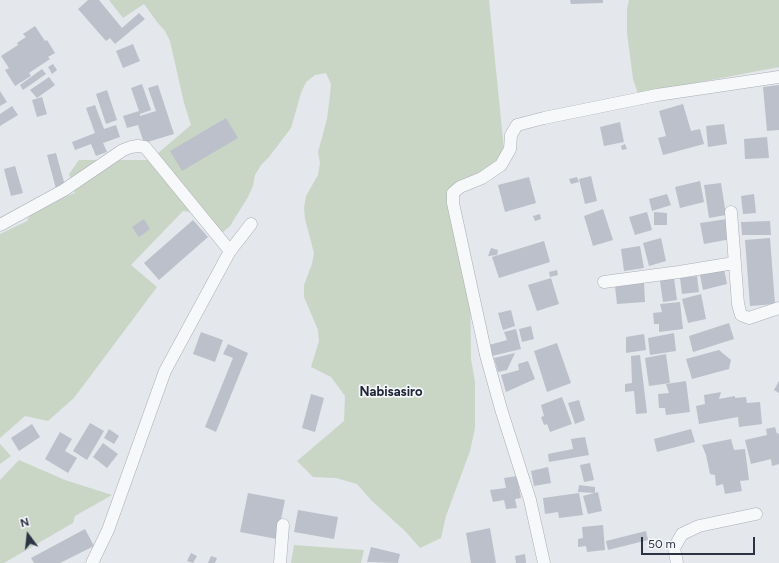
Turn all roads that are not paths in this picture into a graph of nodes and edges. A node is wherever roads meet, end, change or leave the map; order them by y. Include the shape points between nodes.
1 (779, 77) edge
2 (731, 212) dead end
3 (251, 224) dead end
4 (0, 225) edge
5 (230, 251) junction
6 (734, 263) junction
7 (604, 282) dead end
8 (779, 308) edge
9 (756, 514) dead end
10 (283, 525) dead end
11 (92, 563) edge
12 (280, 563) edge
13 (544, 563) edge
14 (677, 563) edge

1 - 13 street via 657,95 517,125 511,135 510,149 501,165 482,178 453,192 453,203 486,355 530,500
2 - 6 street
3 - 5 street
4 - 5 street via 64,190 124,150 138,146 145,147
5 - 11 street via 165,371 108,530
6 - 7 street
6 - 8 street via 738,304 742,315 749,318
9 - 14 street via 699,526 682,534 674,548
10 - 12 street

